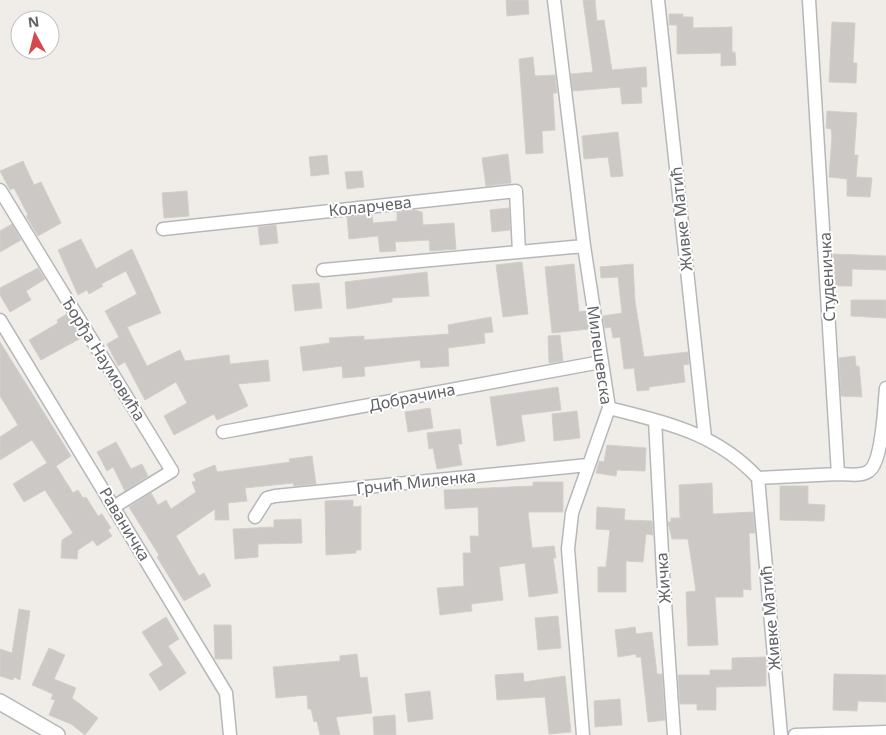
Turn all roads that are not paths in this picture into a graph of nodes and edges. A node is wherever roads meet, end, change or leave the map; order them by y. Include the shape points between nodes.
1 (554, 0) edge
2 (658, 0) edge
3 (809, 0) edge
4 (0, 190) edge
5 (163, 229) dead end
6 (584, 246) junction
7 (519, 252) junction
8 (323, 270) dead end
9 (0, 320) edge
10 (601, 362) junction
11 (886, 388) edge
12 (609, 408) junction
13 (656, 420) junction
14 (223, 432) dead end
15 (705, 438) junction
16 (588, 465) junction
17 (838, 474) junction
18 (758, 478) junction
19 (115, 506) junction
20 (255, 517) dead end
21 (0, 702) edge
22 (886, 732) edge
23 (57, 735) edge
24 (230, 735) edge
25 (583, 735) edge
26 (674, 735) edge
27 (781, 735) edge
28 (795, 735) edge

1 - 6 street, Милешевска
2 - 15 street, Живке Матић
3 - 17 street, Студеничка
4 - 19 street, Ђорђа Наумовића via 172,471
5 - 7 street, Коларчева via 516,191
6 - 7 street
6 - 10 street, Милешевска
7 - 8 street
9 - 19 street, Раваничка
10 - 12 street, Милешевска
10 - 14 street, Добрачина
11 - 17 street via 875,463 870,471 862,474
12 - 13 street
12 - 16 street, Милешевска
13 - 15 street via 683,427
13 - 26 street, Жичка
15 - 18 street
16 - 20 street, Грчић Миленка via 275,496 267,498
16 - 25 street, Милешевска via 572,513 568,549
17 - 18 street
18 - 27 street, Живке Матић
19 - 24 street, Раваничка via 226,693
21 - 23 street
22 - 28 street

